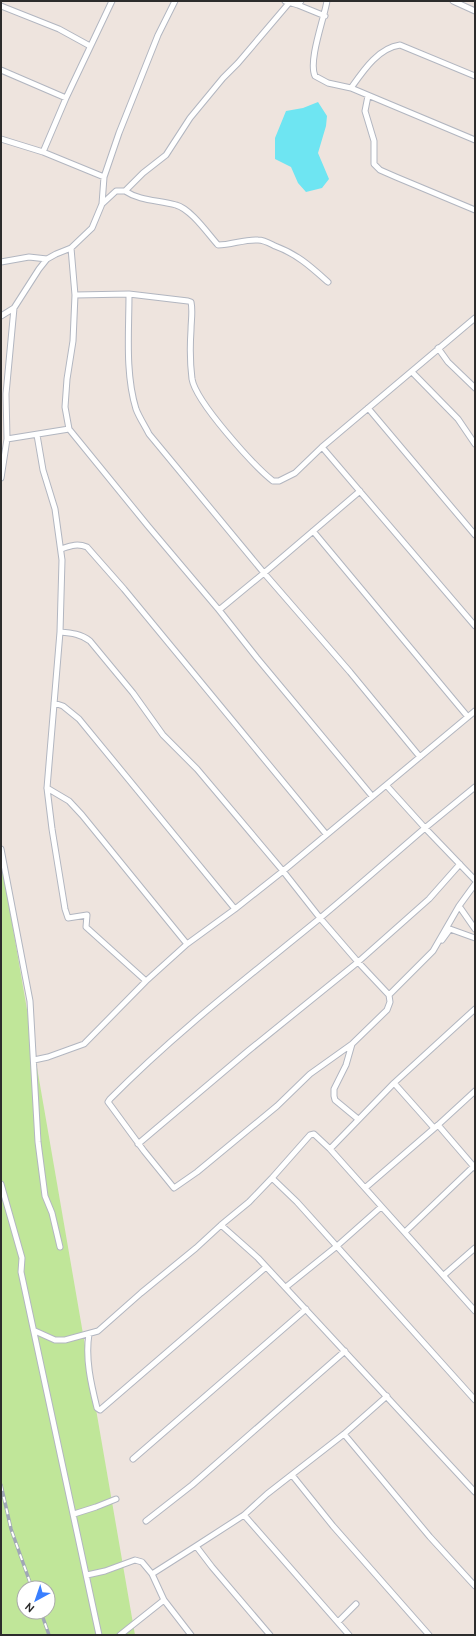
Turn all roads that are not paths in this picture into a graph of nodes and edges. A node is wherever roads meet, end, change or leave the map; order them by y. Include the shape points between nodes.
1 (112, 1) edge
2 (174, 1) edge
3 (327, 1) edge
4 (453, 1) edge
5 (287, 2) edge
6 (300, 3) edge
7 (1, 6) edge
8 (475, 11) edge
9 (325, 16) junction
10 (90, 46) junction
11 (1, 70) edge
12 (475, 76) edge
13 (351, 88) junction
14 (368, 96) junction
15 (66, 98) junction
16 (1, 139) edge
17 (475, 140) edge
18 (43, 152) junction
19 (104, 177) junction
20 (125, 191) junction
21 (102, 204) junction
22 (475, 210) edge
23 (71, 248) junction
24 (47, 259) junction
25 (1, 262) edge
26 (328, 282) dead end
27 (129, 294) junction
28 (75, 295) junction
29 (14, 308) junction
30 (1, 316) edge
31 (475, 318) edge
32 (438, 348) junction
33 (412, 372) junction
34 (475, 388) edge
35 (368, 408) junction
36 (69, 429) junction
37 (37, 435) junction
38 (7, 439) junction
39 (475, 444) edge
40 (322, 447) junction
41 (1, 478) edge
42 (360, 491) junction
43 (313, 531) junction
44 (475, 535) edge
45 (61, 549) junction
46 (264, 573) junction
47 (219, 610) junction
48 (475, 626) edge
49 (60, 632) junction
50 (54, 703) junction
51 (475, 711) edge
52 (468, 717) junction
53 (420, 757) junction
54 (387, 786) junction
55 (475, 787) edge
56 (47, 788) junction
57 (372, 796) junction
58 (425, 828) junction
59 (326, 834) junction
60 (1, 849) edge
61 (460, 864) junction
62 (283, 871) junction
63 (475, 880) edge
64 (475, 884) edge
65 (459, 906) junction
66 (235, 909) junction
67 (320, 918) junction
68 (475, 929) edge
69 (475, 938) edge
70 (186, 944) junction
71 (433, 951) junction
72 (358, 962) junction
73 (146, 981) junction
74 (389, 995) junction
75 (475, 1009) edge
76 (352, 1044) junction
77 (34, 1060) junction
78 (394, 1083) junction
79 (475, 1091) edge
80 (358, 1119) junction
81 (436, 1127) junction
82 (138, 1144) junction
83 (330, 1149) junction
84 (475, 1167) edge
85 (272, 1178) junction
86 (1, 1184) edge
87 (365, 1188) junction
88 (381, 1207) junction
89 (221, 1225) junction
90 (405, 1232) junction
91 (337, 1246) junction
92 (60, 1247) dead end
93 (475, 1248) edge
94 (266, 1267) junction
95 (444, 1275) junction
96 (286, 1287) junction
97 (306, 1309) junction
98 (475, 1310) edge
99 (35, 1331) junction
100 (89, 1334) junction
101 (345, 1351) junction
102 (387, 1396) junction
103 (475, 1400) edge
104 (344, 1434) junction
105 (133, 1459) dead end
106 (292, 1475) junction
107 (475, 1492) edge
108 (116, 1499) dead end
109 (74, 1514) junction
110 (244, 1515) junction
111 (146, 1522) dead end
112 (196, 1546) junction
113 (152, 1574) junction
114 (87, 1575) junction
115 (475, 1586) edge
116 (164, 1600) junction
117 (356, 1604) dead end
118 (338, 1622) junction
119 (99, 1635) edge
120 (120, 1635) edge
121 (191, 1635) edge
122 (270, 1635) edge
123 (349, 1635) edge
124 (429, 1635) edge

1 - 10 street
2 - 19 street via 119,133
3 - 9 street
4 - 8 street
5 - 6 street
5 - 20 street via 190,118 166,155
6 - 9 street
7 - 10 street via 59,29
9 - 13 street via 317,41 314,74 328,83
10 - 15 street
11 - 15 street
12 - 13 street via 400,45 391,46 380,54 362,72
13 - 14 street
14 - 17 street
14 - 22 street via 365,111 374,141 374,164 380,170
15 - 18 street
16 - 18 street
18 - 19 street
19 - 21 street
20 - 21 street via 116,191
20 - 26 street via 131,195 187,210 218,245 263,240 285,249 299,257
21 - 23 street via 92,228
23 - 24 street
23 - 28 street
24 - 25 street via 29,257
24 - 29 street
27 - 28 street
27 - 40 street via 191,302 192,379 196,389 240,448 273,481 279,481 295,473
27 - 46 street via 130,363 136,410 149,434
28 - 36 street via 73,340 65,407
29 - 30 street
29 - 38 street via 6,394
31 - 32 street
32 - 33 street
32 - 34 street via 448,362
33 - 35 street
33 - 39 street via 458,419
35 - 40 street
35 - 44 street
36 - 37 street
36 - 47 street
37 - 38 street
37 - 45 street via 43,470 55,509
38 - 41 street
40 - 42 street
42 - 43 street
42 - 48 street
43 - 46 street
43 - 52 street
45 - 49 street
45 - 59 street via 81,544 87,547
46 - 47 street
46 - 53 street
47 - 57 street
49 - 50 street
49 - 62 street via 76,633 90,641 133,693 163,735 197,769
50 - 56 street
50 - 66 street via 63,706 79,719
51 - 52 street
52 - 53 street
53 - 54 street
54 - 57 street
54 - 58 street
55 - 58 street
56 - 70 street via 69,801
56 - 73 street via 58,872 68,918 87,915 86,927
57 - 59 street
58 - 61 street
58 - 67 street
59 - 62 street
60 - 77 street via 30,1001
61 - 63 street
61 - 72 street via 430,899
62 - 66 street
62 - 67 street
64 - 65 street
65 - 68 street
65 - 71 street
66 - 70 street
67 - 72 street
67 - 82 street via 143,1065 110,1099 108,1102
69 - 71 street via 450,930
70 - 73 street
71 - 74 street
72 - 74 street
72 - 82 street
73 - 77 street via 84,1044
74 - 76 street via 387,1010
75 - 78 street
76 - 80 street via 334,1096 335,1100
76 - 82 street via 310,1074 277,1106 176,1188 168,1183
77 - 92 street via 38,1142 45,1196
78 - 80 street
78 - 81 street
79 - 81 street
80 - 83 street
81 - 84 street
81 - 87 street
83 - 85 street via 314,1134 310,1135
83 - 87 street
84 - 90 street
85 - 89 street via 249,1202
85 - 91 street
86 - 99 street via 22,1258 21,1272
87 - 88 street
88 - 90 street
88 - 91 street
89 - 94 street
89 - 100 street via 98,1331
90 - 95 street
91 - 96 street
91 - 103 street
93 - 95 street
94 - 96 street
94 - 100 street via 100,1410 97,1408 89,1370
95 - 98 street
96 - 97 street
97 - 101 street
97 - 105 street
99 - 100 street via 54,1340
99 - 109 street
101 - 102 street
101 - 111 street
102 - 104 street
102 - 107 street
104 - 106 street
104 - 115 street via 430,1537
106 - 110 street
106 - 124 street via 333,1526
108 - 109 street
109 - 114 street
110 - 112 street
110 - 118 street
112 - 113 street
112 - 122 street
113 - 114 street via 142,1562 135,1560
113 - 116 street
114 - 119 street
116 - 120 street
116 - 121 street
117 - 118 street
118 - 123 street

